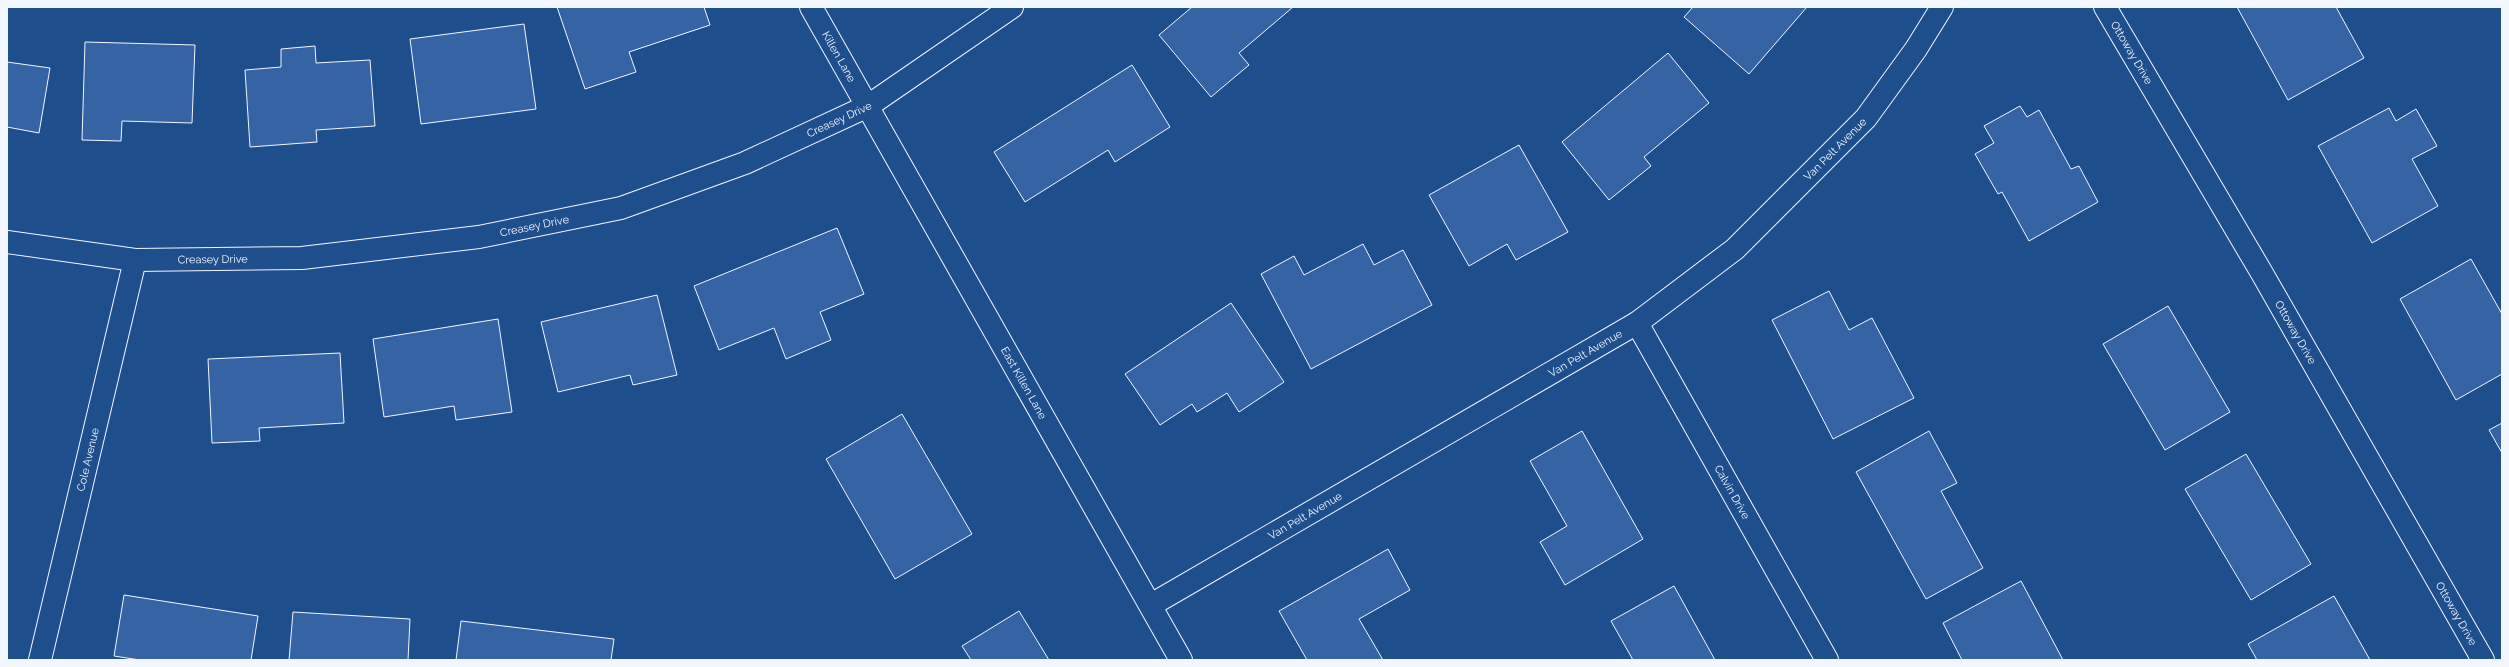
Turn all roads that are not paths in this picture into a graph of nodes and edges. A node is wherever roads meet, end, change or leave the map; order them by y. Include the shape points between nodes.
1 (811, 7) edge
2 (1012, 7) edge
3 (1942, 7) edge
4 (2105, 7) edge
5 (868, 106) junction
6 (7, 242) edge
7 (134, 260) junction
8 (1638, 323) junction
9 (1151, 605) junction
10 (40, 660) edge
11 (1181, 660) edge
12 (1827, 660) edge
13 (2483, 660) edge

1 - 5 street, Killen Lane
2 - 5 street, Creasey Drive
3 - 8 street, Van Pelt Avenue via 1916,49 1866,118 1735,249
4 - 13 street, Ottoway Drive via 2267,282
5 - 7 street, Creasey Drive via 745,163 613,210 479,238 302,258
5 - 9 street, East Killen Lane
6 - 7 street, Creasey Drive
7 - 10 street, Cole Avenue
8 - 9 street, Van Pelt Avenue
8 - 12 street, Calvin Drive
9 - 11 street, East Killen Lane

